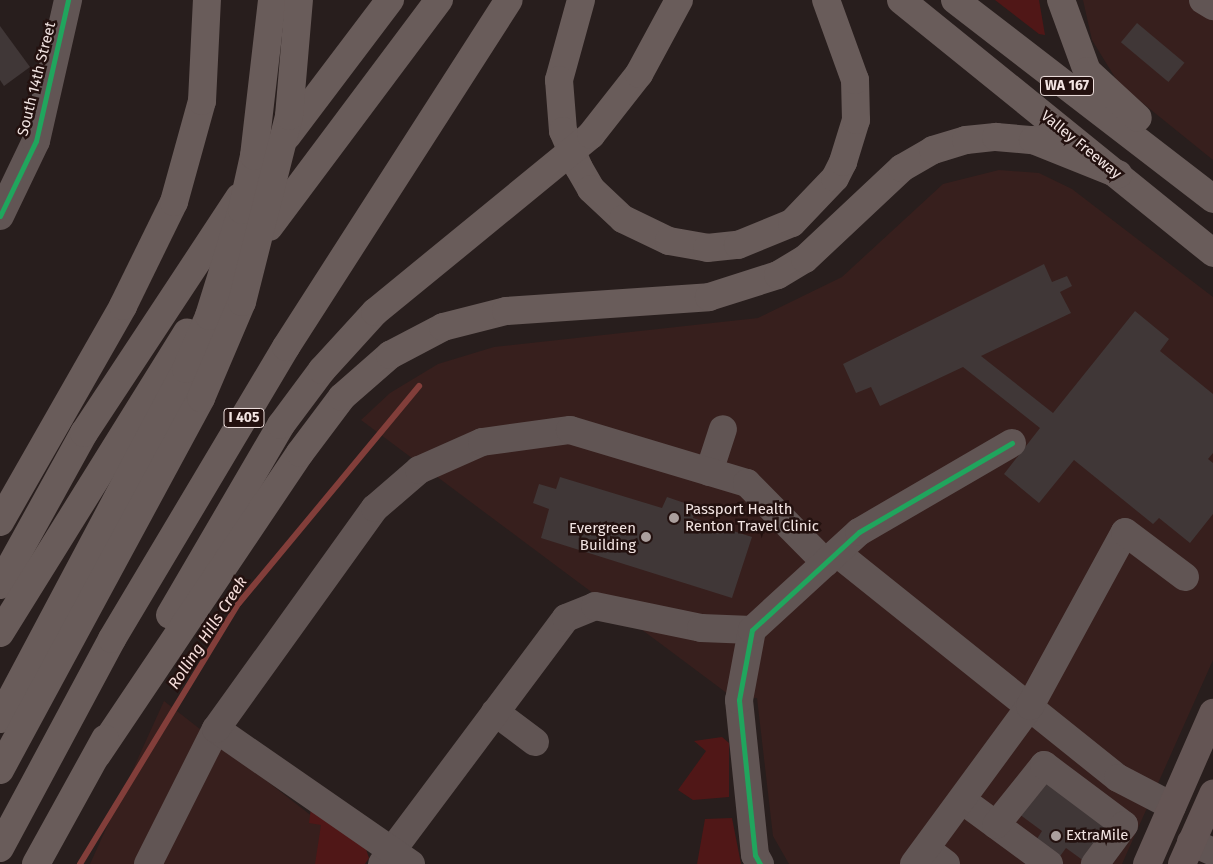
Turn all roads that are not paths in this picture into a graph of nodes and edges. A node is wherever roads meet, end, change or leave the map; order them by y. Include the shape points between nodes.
1 (68, 0) edge
2 (207, 0) edge
3 (272, 0) edge
4 (299, 0) edge
5 (390, 0) edge
6 (439, 0) edge
7 (509, 0) edge
8 (581, 0) edge
9 (679, 0) edge
10 (826, 0) edge
11 (901, 0) edge
12 (955, 0) edge
13 (1061, 0) edge
14 (1203, 0) edge
15 (1213, 6) edge
16 (1180, 172) junction
17 (1118, 174) junction
18 (1213, 199) edge
19 (0, 216) edge
20 (1213, 253) edge
21 (723, 429) dead end
22 (1012, 442) dead end
23 (709, 472) junction
24 (0, 522) edge
25 (831, 558) junction
26 (1185, 577) dead end
27 (0, 585) edge
28 (752, 630) junction
29 (0, 633) edge
30 (42, 666) junction
31 (1030, 706) junction
32 (495, 712) junction
33 (1213, 713) edge
34 (0, 719) edge
35 (216, 729) junction
36 (535, 742) dead end
37 (1073, 742) junction
38 (97, 755) junction
39 (0, 770) edge
40 (1053, 771) junction
41 (1118, 778) junction
42 (1213, 794) edge
43 (962, 800) junction
44 (1098, 806) junction
45 (1172, 806) junction
46 (996, 825) junction
47 (0, 848) edge
48 (1195, 853) edge
49 (395, 859) edge
50 (929, 859) edge
51 (36, 864) edge
52 (148, 864) edge
53 (760, 864) edge
54 (1048, 864) edge
55 (1096, 864) edge
56 (1147, 864) edge

1 - 19 street, South 14th Street via 36,141
2 - 24 highway via 202,101 174,202 123,306
3 - 30 highway via 254,156 242,210 209,316
4 - 30 highway via 289,116 242,302 201,398
5 - 27 highway via 197,258 84,433
6 - 29 highway via 184,336
7 - 47 highway, I 405 via 286,347 112,639
8 - 10 highway via 559,80 563,131 579,168 591,189 623,219 669,242 708,248 745,243 792,223 835,178 843,162 856,120 855,80
9 - 38 highway via 655,48 617,105 574,151 375,312 297,402 188,580
11 - 17 highway, Valley Freeway / WA 167
12 - 16 highway, WA 167
13 - 16 highway via 1087,71 1148,126
14 - 15 street
16 - 18 highway
17 - 20 highway, Valley Freeway / WA 167
17 - 38 highway via 1033,140 996,137 966,140 933,150 902,168 805,259 778,275 709,297 506,312 443,327 390,354 342,397 290,467
21 - 23 street
22 - 25 street via 859,532
23 - 25 street via 747,483
23 - 35 street via 570,430 482,442 419,470 375,508
25 - 28 street
25 - 31 street
26 - 31 street via 1125,532
28 - 32 street via 701,628 595,606 566,618
28 - 53 street via 739,700 755,855
30 - 34 highway
30 - 39 highway
31 - 37 street
31 - 43 street
32 - 36 street
32 - 49 street
33 - 45 main road
35 - 49 street
35 - 52 street
37 - 40 street
37 - 41 street
38 - 51 highway
40 - 44 street
40 - 46 street via 1044,765
41 - 44 street
41 - 45 street
42 - 48 main road
43 - 46 street
43 - 50 street
44 - 55 street via 1124,825
45 - 56 main road
46 - 54 street

